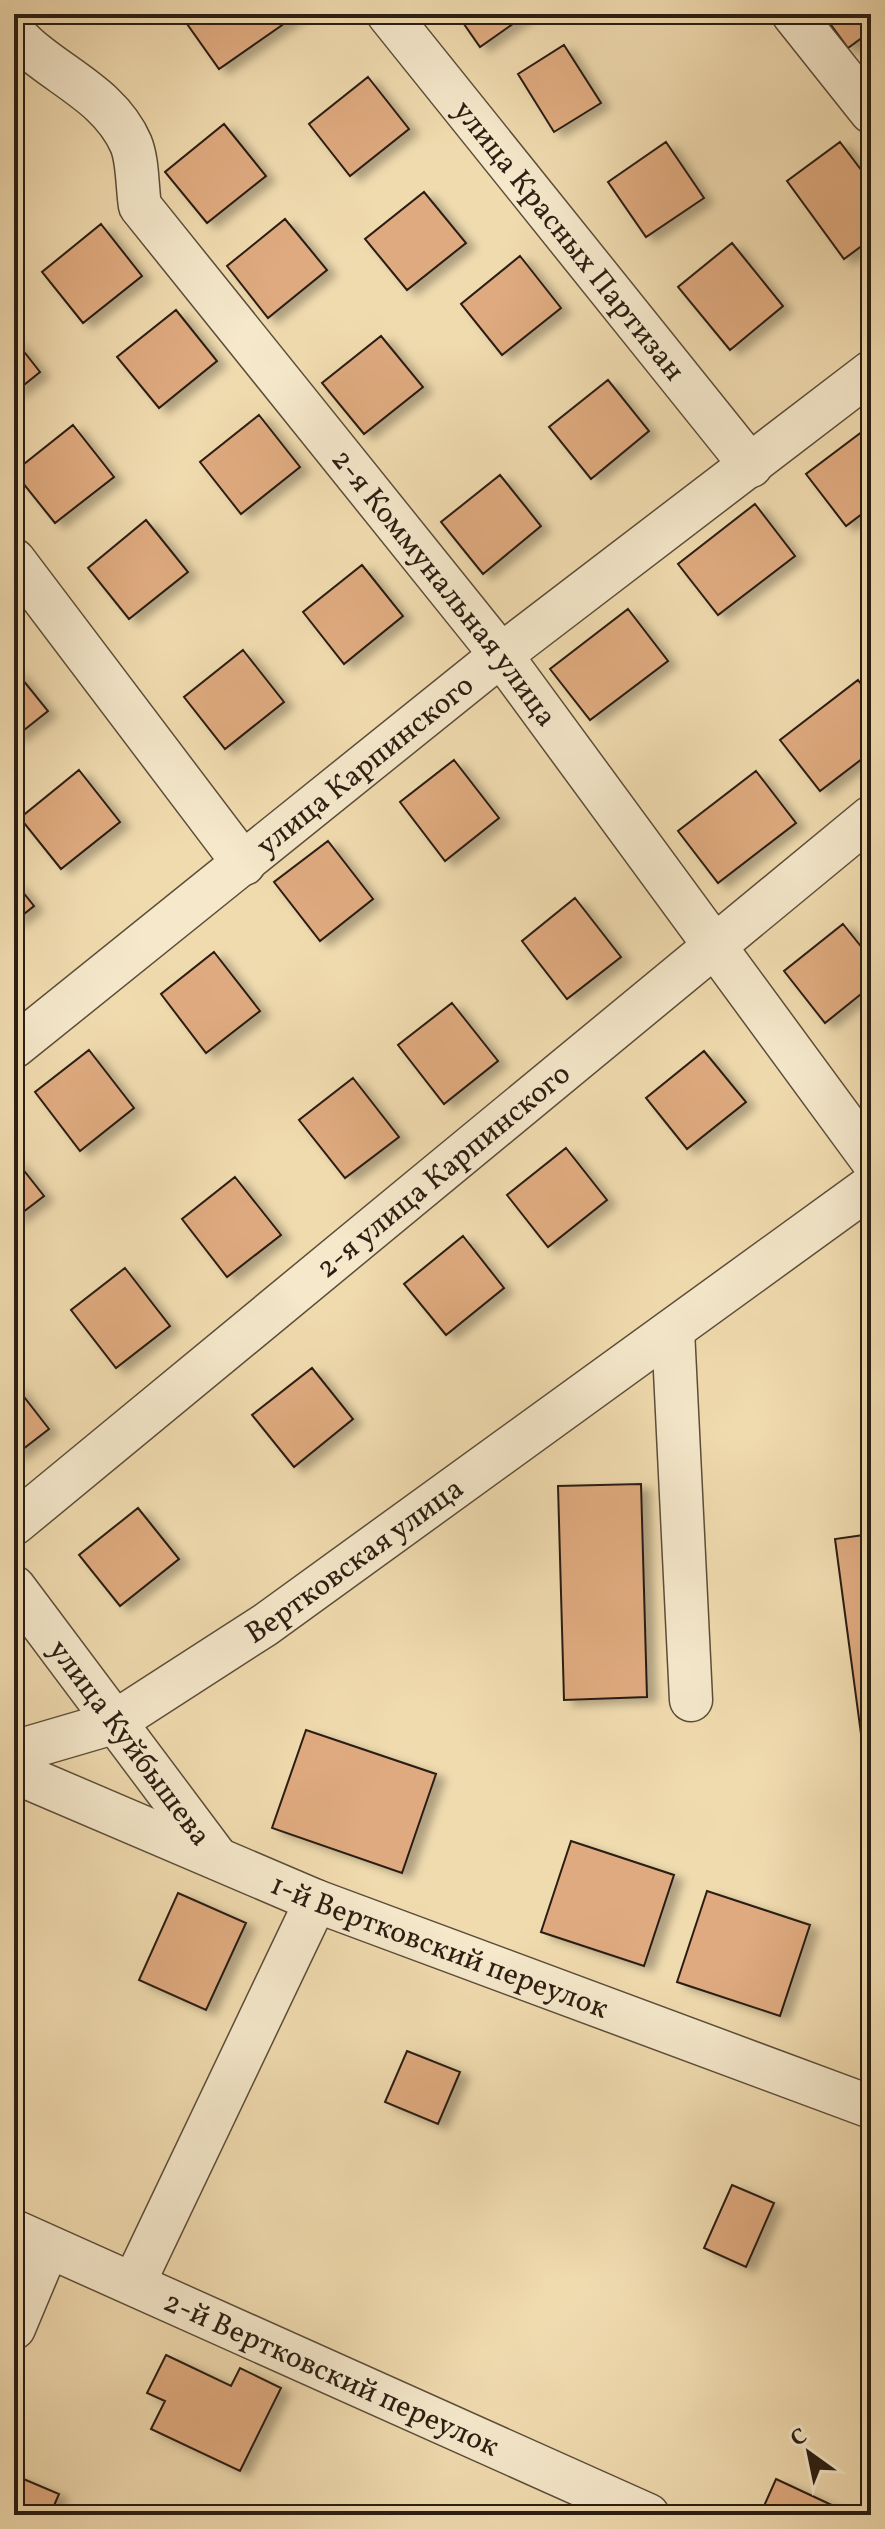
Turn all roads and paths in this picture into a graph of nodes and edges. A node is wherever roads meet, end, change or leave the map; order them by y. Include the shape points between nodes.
1 (388, 14) edge
2 (793, 14) edge
3 (14, 33) edge
4 (871, 112) edge
5 (871, 372) edge
6 (751, 466) junction
7 (14, 560) edge
8 (501, 655) junction
9 (871, 817) edge
10 (244, 864) junction
11 (715, 946) junction
12 (14, 1047) edge
13 (871, 1159) edge
14 (871, 1186) edge
15 (673, 1330) junction
16 (14, 1524) edge
17 (14, 1587) edge
18 (691, 1700) dead end
19 (113, 1723) junction
20 (14, 1752) edge
21 (14, 1772) edge
22 (219, 1861) junction
23 (316, 1901) junction
24 (871, 2107) edge
25 (31, 2239) edge
26 (134, 2283) junction
27 (14, 2328) edge
28 (648, 2515) edge

1 - 6 street, улица Красных Партизан
2 - 4 street
3 - 8 street, 2-я Коммунальная улица via 32,54 105,104 132,145 140,206
5 - 6 street, улица Карпинского
6 - 8 street, улица Карпинского
7 - 10 street
8 - 10 street, улица Карпинского
8 - 11 street, 2-я Коммунальная улица
9 - 11 street, 2-я улица Карпинского
10 - 12 street, улица Карпинского
11 - 13 street, 2-я Коммунальная улица
11 - 16 street, 2-я улица Карпинского
14 - 15 street, Вертковская улица
15 - 18 street
15 - 19 street, Вертковская улица via 265,1625
17 - 19 street, улица Куйбышева
19 - 20 street, Вертковская улица
19 - 22 street, улица Куйбышева
21 - 22 street, 1-й Вертковский переулок
22 - 23 street, 1-й Вертковский переулок
23 - 24 street, 1-й Вертковский переулок
23 - 26 street
25 - 26 street, 2-й Вертковский переулок
25 - 27 street
26 - 28 street, 2-й Вертковский переулок

